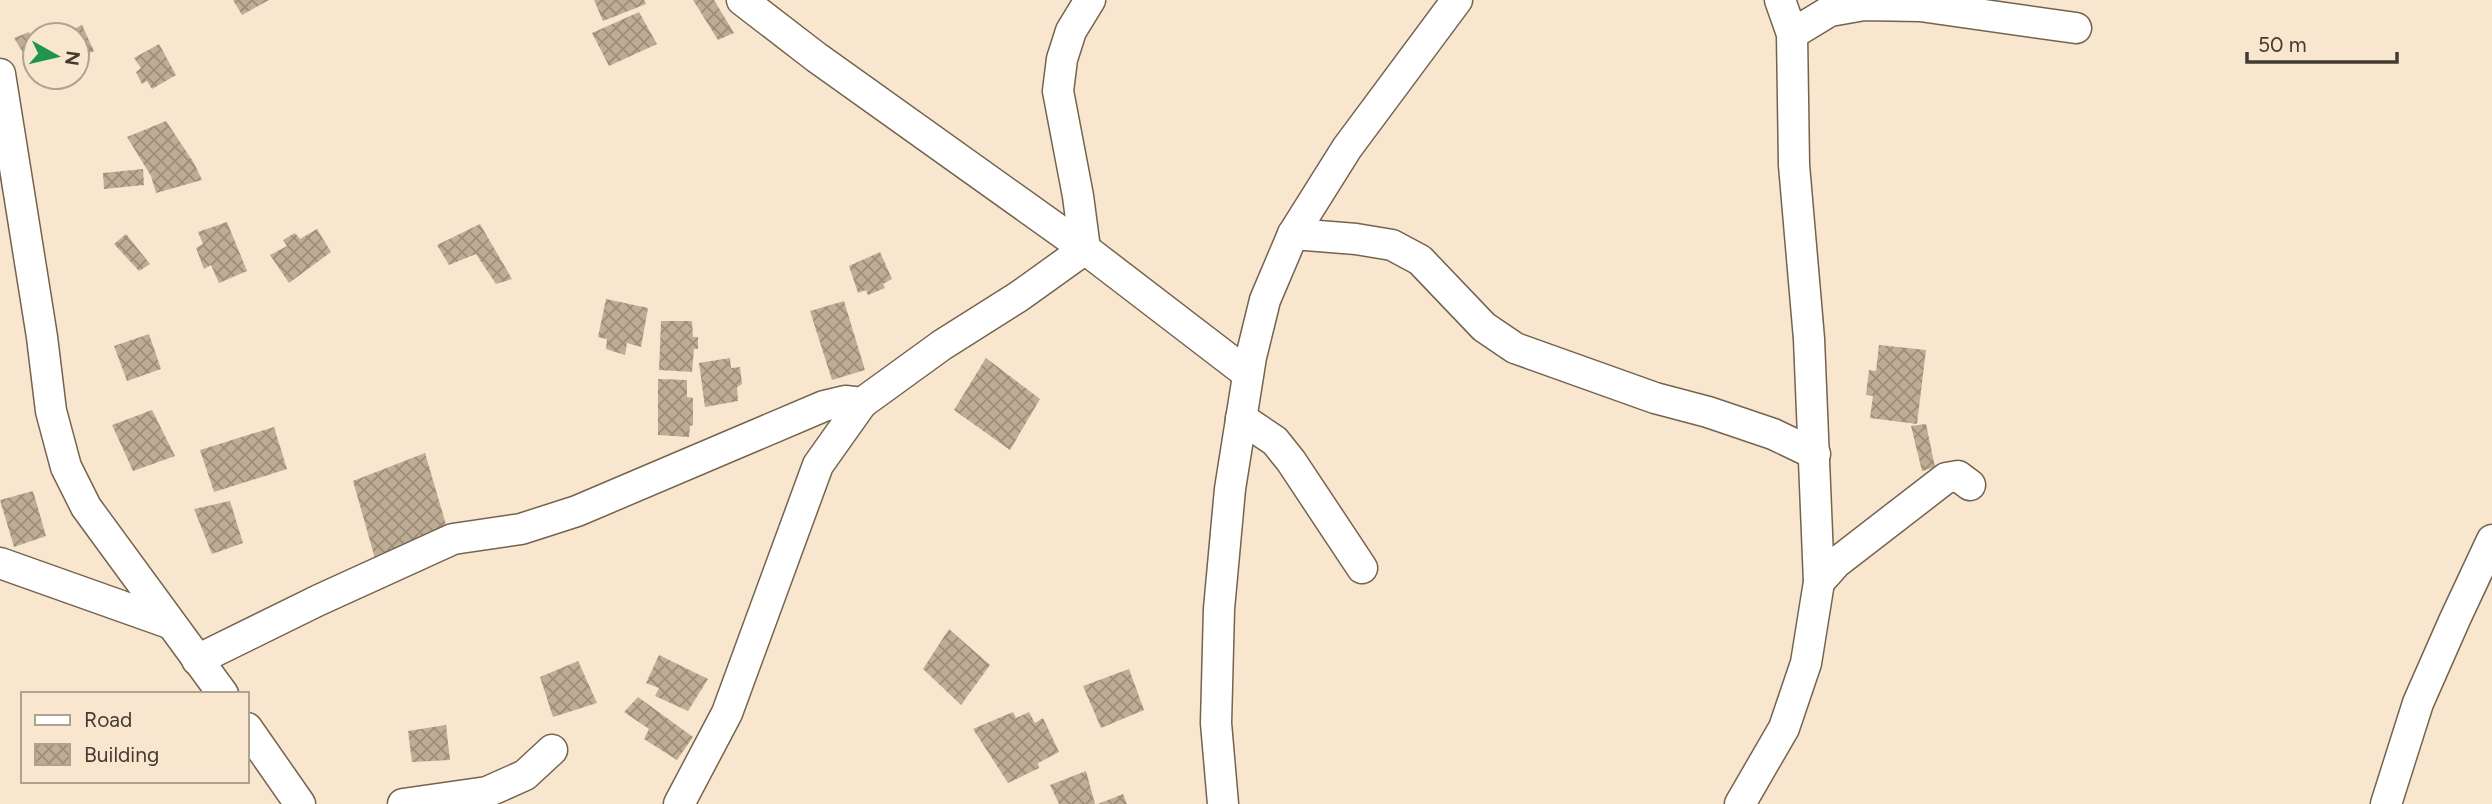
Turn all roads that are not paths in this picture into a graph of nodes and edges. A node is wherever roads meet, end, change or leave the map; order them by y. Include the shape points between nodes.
1 (742, 0) edge
2 (1090, 0) edge
3 (1457, 0) edge
4 (1780, 0) edge
5 (2076, 28) dead end
6 (1791, 34) junction
7 (0, 74) edge
8 (7, 160) edge
9 (1293, 234) junction
10 (1085, 250) junction
11 (1248, 373) junction
12 (862, 403) junction
13 (1241, 418) junction
14 (1815, 454) junction
15 (1970, 485) dead end
16 (2492, 540) edge
17 (0, 563) edge
18 (1362, 568) dead end
19 (1819, 582) junction
20 (169, 623) junction
21 (197, 660) junction
22 (221, 692) edge
23 (248, 729) edge
24 (552, 750) dead end
25 (1743, 803) edge
26 (300, 804) edge
27 (403, 804) edge
28 (679, 804) edge
29 (1223, 804) edge
30 (2386, 804) edge

1 - 10 street
2 - 10 street via 1071,31 1058,91
3 - 9 street via 1347,148
4 - 6 street
5 - 6 street via 1920,6 1864,5 1830,11
6 - 14 street via 1794,164
7 - 8 street
8 - 20 street via 51,411 66,467 86,507
9 - 11 street via 1265,300
9 - 14 street via 1392,245 1420,260 1484,327 1514,348 1773,434
10 - 11 street
10 - 12 street
11 - 13 street
12 - 21 street via 824,405 577,510 521,529 453,539
12 - 28 street via 818,465 727,713
13 - 18 street via 1275,441
13 - 29 street via 1219,609 1216,723
14 - 19 street
15 - 19 street via 1958,476 1946,478 1836,563
16 - 30 street via 2418,703
17 - 20 street
19 - 25 street via 1807,663 1784,728
20 - 21 street
21 - 22 street
23 - 26 street
24 - 27 street via 524,775 487,792

